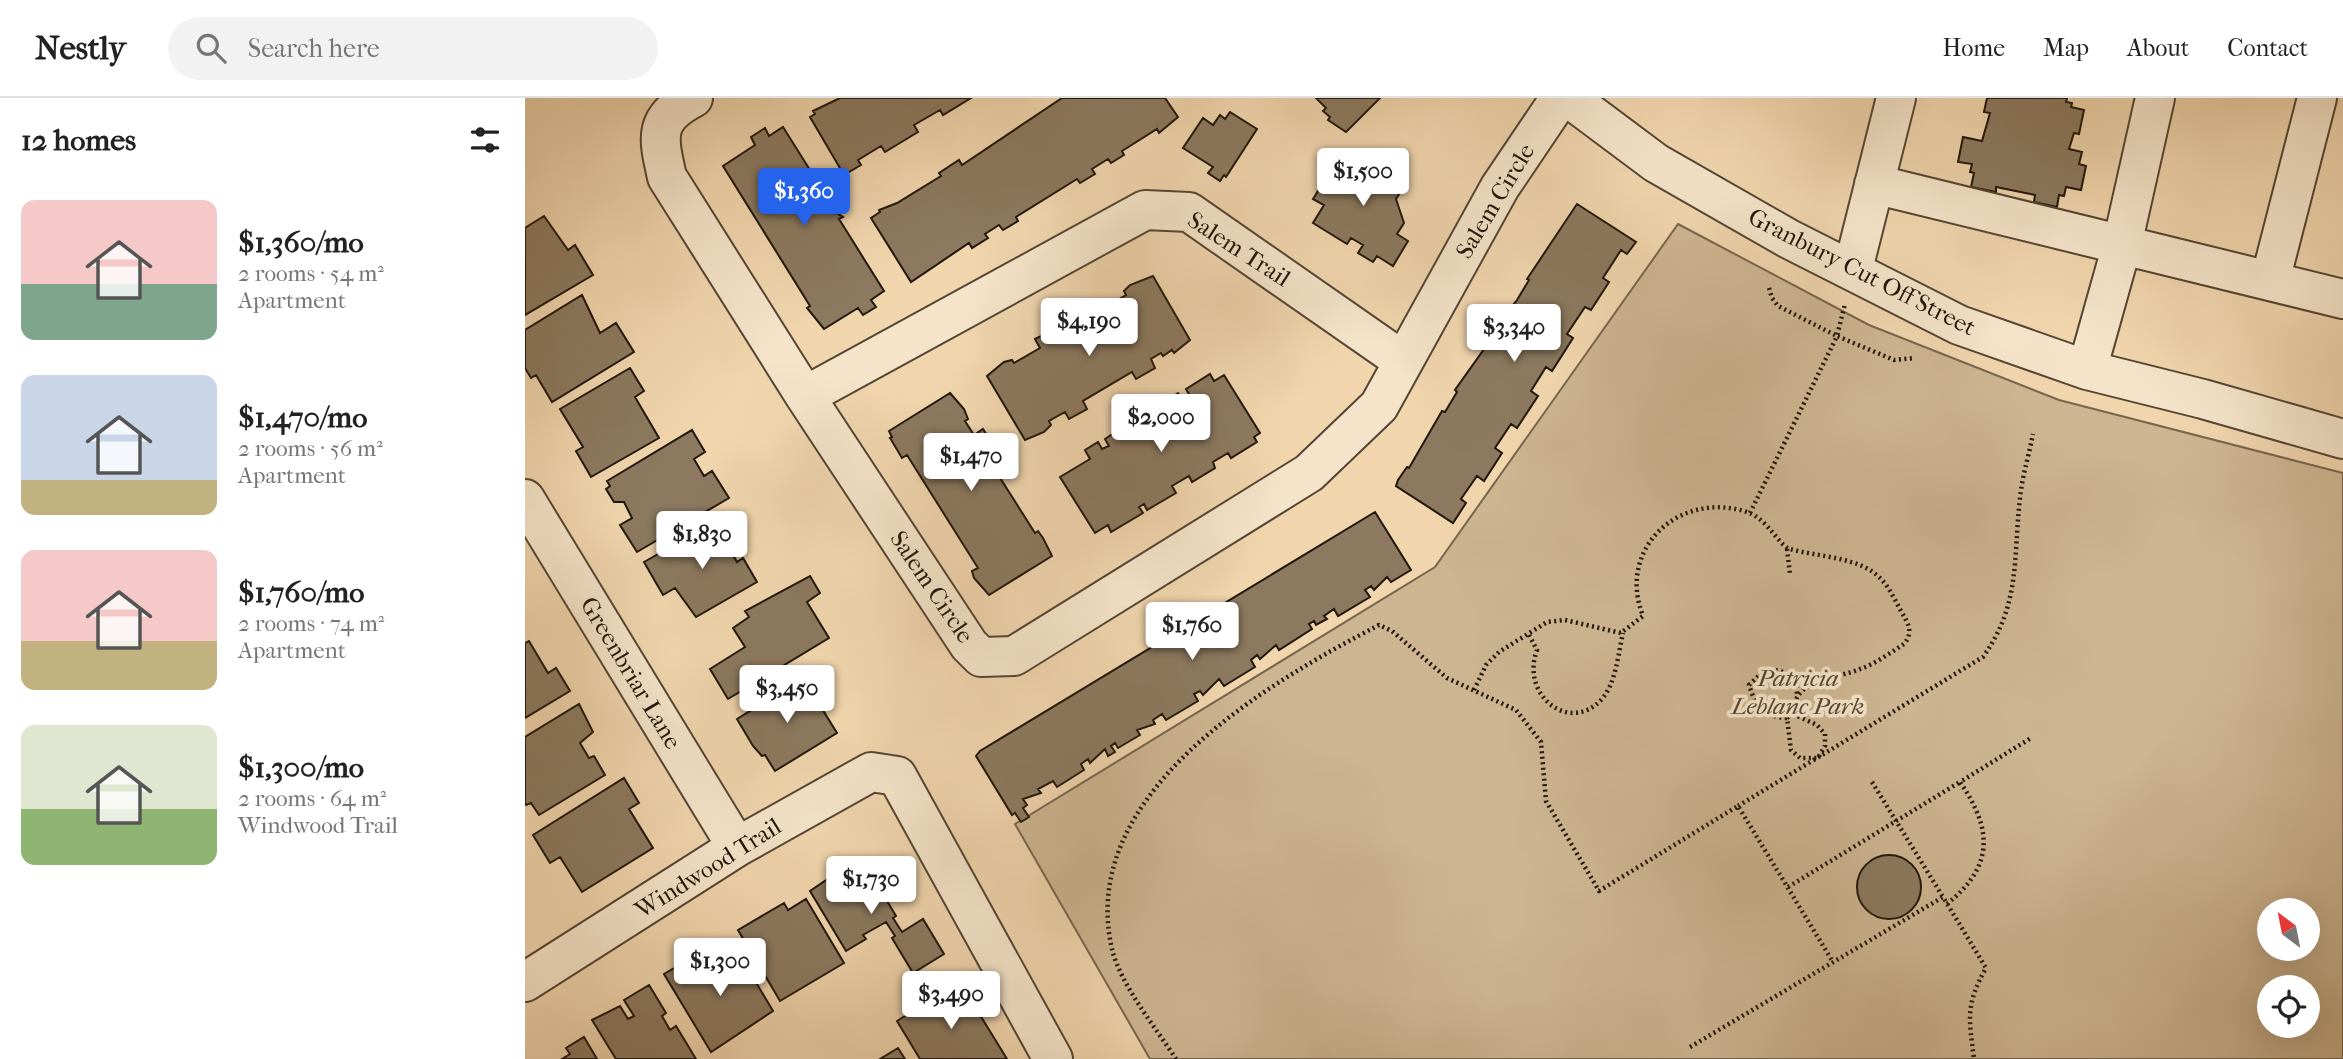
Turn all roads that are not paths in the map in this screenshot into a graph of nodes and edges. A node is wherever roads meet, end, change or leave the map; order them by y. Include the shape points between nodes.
1 (693, 98) edge
2 (1560, 98) edge
3 (1569, 98) edge
4 (1896, 98) edge
5 (2155, 98) edge
6 (2317, 98) edge
7 (1874, 184) junction
8 (2122, 245) junction
9 (1853, 269) junction
10 (2270, 281) junction
11 (2343, 299) edge
12 (1403, 361) junction
13 (2087, 370) junction
14 (805, 396) junction
15 (2343, 439) edge
16 (525, 499) edge
17 (737, 847) junction
18 (525, 982) edge
19 (1053, 1059) edge

1 - 14 street, Salem Circle via 674,108 664,121 659,141 667,177
2 - 12 street, Salem Circle via 1500,187
3 - 9 street, Granbury Cut Off Street via 1656,163 1789,239
4 - 7 street
5 - 8 street
6 - 10 street
7 - 8 street
7 - 9 street
8 - 10 street
8 - 13 street
9 - 13 street, Granbury Cut Off Street via 1959,325
10 - 11 street
12 - 14 street, Salem Trail via 1189,212 1145,210
12 - 14 street, Salem Circle via 1380,406 1309,473 1014,656 981,657 969,645
13 - 15 street, Granbury Cut Off Street
16 - 17 street, Greenbriar Lane
17 - 18 street, Windwood Trail
17 - 19 street, Windwood Trail via 871,772 897,776

